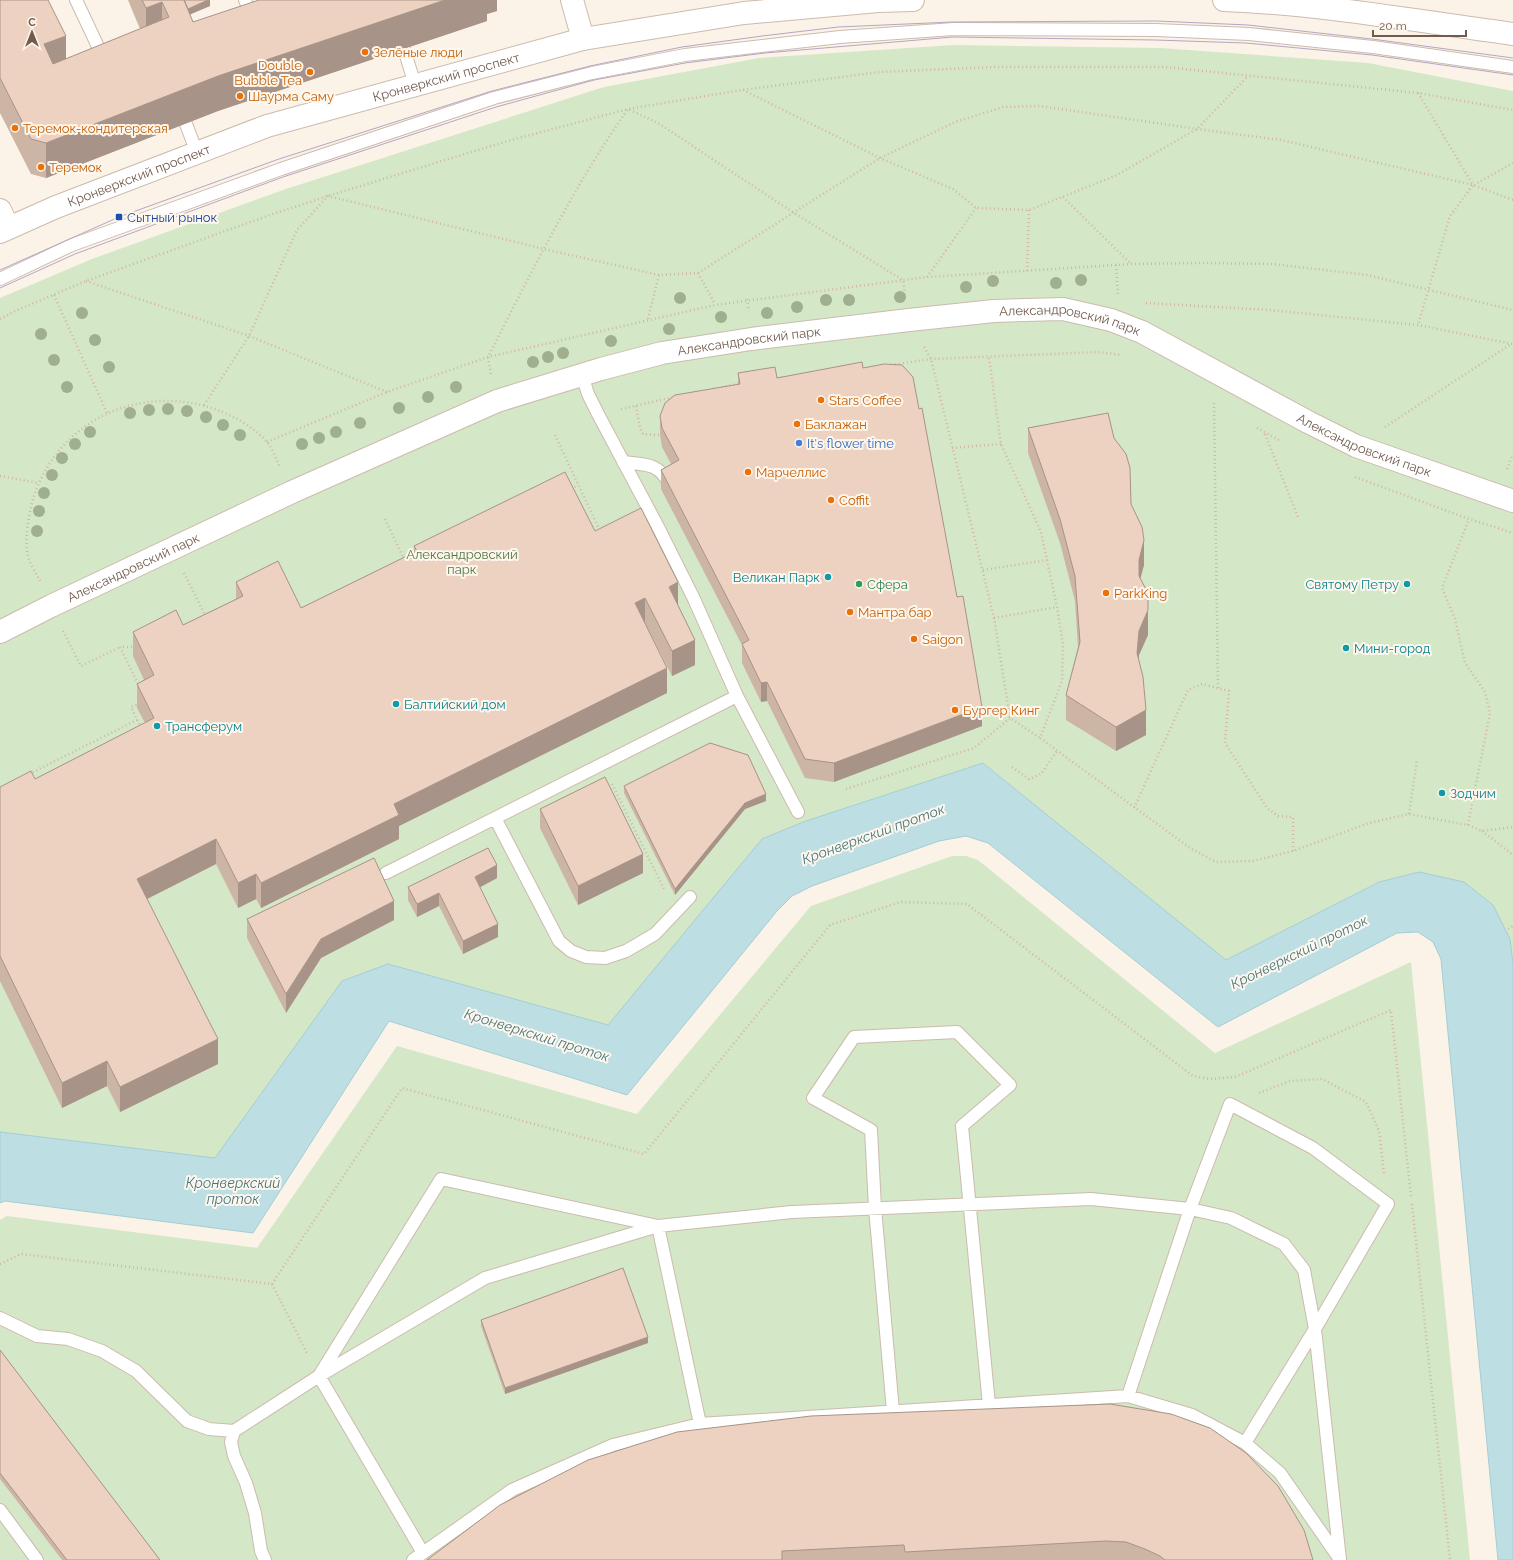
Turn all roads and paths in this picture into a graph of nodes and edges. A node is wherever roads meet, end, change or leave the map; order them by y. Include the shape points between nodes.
1 (76, 0) edge
2 (245, 0) edge
3 (572, 0) edge
4 (912, 0) edge
5 (1224, 0) edge
6 (1358, 6) edge
7 (239, 22) edge
8 (1513, 34) edge
9 (583, 39) junction
10 (404, 49) edge
11 (123, 53) edge
12 (1513, 67) edge
13 (1248, 76) junction
14 (416, 85) junction
15 (742, 90) junction
16 (1418, 93) junction
17 (628, 109) junction
18 (1513, 110) edge
19 (186, 124) edge
20 (1197, 129) junction
21 (197, 153) junction
22 (880, 158) junction
23 (1513, 164) edge
24 (1473, 185) junction
25 (328, 196) junction
26 (1063, 197) junction
27 (1513, 200) edge
28 (976, 208) junction
29 (1029, 210) junction
30 (794, 213) junction
31 (3, 223) edge
32 (544, 249) junction
33 (1132, 264) dead end
34 (1116, 265) dead end
35 (1027, 271) dead end
36 (698, 274) junction
37 (659, 275) junction
38 (927, 277) dead end
39 (0, 279) edge
40 (903, 280) dead end
41 (86, 281) junction
42 (54, 295) junction
43 (1118, 301) dead end
44 (1142, 302) dead end
45 (715, 305) dead end
46 (0, 319) edge
47 (648, 320) dead end
48 (1418, 325) junction
49 (249, 336) junction
50 (1512, 344) edge
51 (1125, 355) dead end
52 (989, 358) junction
53 (931, 360) junction
54 (887, 365) edge
55 (582, 374) junction
56 (787, 376) edge
57 (771, 378) edge
58 (748, 381) edge
59 (710, 389) edge
60 (387, 392) dead end
61 (681, 396) edge
62 (1214, 400) dead end
63 (497, 402) junction
64 (204, 405) junction
65 (636, 406) junction
66 (107, 413) junction
67 (598, 414) junction
68 (1265, 433) dead end
69 (554, 435) dead end
70 (660, 435) edge
71 (267, 442) dead end
72 (1001, 444) junction
73 (1356, 446) junction
74 (952, 448) junction
75 (623, 462) junction
76 (0, 476) edge
77 (39, 483) junction
78 (670, 484) edge
79 (578, 485) junction
80 (1481, 491) junction
81 (564, 492) edge
82 (1513, 501) edge
83 (1298, 517) dead end
84 (384, 519) dead end
85 (601, 534) edge
86 (28, 556) dead end
87 (1047, 560) junction
88 (406, 561) edge
89 (983, 570) junction
90 (184, 573) dead end
91 (1057, 607) junction
92 (212, 613) edge
93 (205, 617) junction
94 (994, 618) junction
95 (208, 623) edge
96 (64, 631) dead end
97 (0, 632) edge
98 (120, 647) junction
99 (138, 647) edge
100 (140, 687) edge
101 (1218, 688) junction
102 (737, 696) junction
103 (141, 702) edge
104 (1010, 718) junction
105 (137, 720) junction
106 (144, 733) edge
107 (1040, 738) junction
108 (1057, 751) junction
109 (1417, 760) dead end
110 (602, 764) junction
111 (1012, 767) dead end
112 (28, 774) edge
113 (846, 789) dead end
114 (1134, 808) junction
115 (798, 812) dead end
116 (1409, 814) junction
117 (495, 818) junction
118 (1468, 825) junction
119 (1513, 827) edge
120 (1482, 831) junction
121 (1293, 851) junction
122 (1513, 855) edge
123 (386, 873) dead end
124 (690, 897) dead end
125 (676, 912) junction
126 (1513, 926) edge
127 (1508, 929) dead end
128 (1230, 1104) junction
129 (971, 1204) junction
130 (1388, 1204) junction
131 (875, 1208) junction
132 (1190, 1210) junction
133 (658, 1226) junction
134 (272, 1284) dead end
135 (0, 1318) edge
136 (1315, 1329) junction
137 (318, 1376) junction
138 (1128, 1396) junction
139 (989, 1405) junction
140 (893, 1411) junction
141 (700, 1424) junction
142 (234, 1431) junction
143 (1245, 1443) junction
144 (0, 1510) edge
145 (423, 1553) junction
146 (37, 1560) edge
147 (265, 1560) edge
148 (413, 1560) edge
149 (1340, 1560) edge

1 - 11 lane via 102,55
2 - 7 lane via 256,16
3 - 9 street
4 - 9 street, Кронверкский проспект via 744,13
5 - 6 street
6 - 8 street
9 - 14 street, Кронверкский проспект
10 - 14 lane
12 - 39 lane via 1249,34 1156,30 954,29 840,37 685,55 592,73 494,98 266,174 72,246
13 - 15 path via 1165,67 993,67 880,72
13 - 16 path
13 - 20 path
14 - 21 street, Кронверкский проспект via 267,126
15 - 17 path
15 - 22 path
16 - 18 path
16 - 24 path
17 - 25 path via 504,142
17 - 30 path via 658,123
17 - 32 path via 600,148
19 - 21 lane
20 - 22 path via 1040,106 1003,107 955,122
20 - 24 path via 1281,140
20 - 26 path via 1115,176
21 - 31 street, Кронверкский проспект via 56,207
22 - 28 path via 953,190
22 - 30 path
23 - 24 path
24 - 27 path
24 - 48 path via 1450,216
25 - 32 path
25 - 41 path
25 - 49 path via 297,230
26 - 29 path
26 - 33 path
28 - 29 path
28 - 38 path
29 - 35 path
30 - 36 path
30 - 40 path
32 - 37 path
32 - 63 path via 488,357
34 - 43 path
36 - 37 path
36 - 45 path
37 - 47 path
41 - 42 path
41 - 49 path
42 - 46 path
42 - 66 path
44 - 48 path via 1270,310
48 - 50 path
49 - 60 path
49 - 64 path
50 - 73 path
51 - 52 path via 1098,352
52 - 53 path
52 - 72 path
53 - 54 path
53 - 74 path
55 - 63 street, Александровский парк
55 - 67 lane
55 - 73 street, Александровский парк via 662,353 751,339 994,311 1063,309 1111,320 1142,332
56 - 57 path
58 - 59 path
61 - 65 path
62 - 101 path
63 - 97 street, Александровский парк via 292,492
64 - 66 path via 180,400 154,400
64 - 71 path via 227,413 249,426
65 - 67 path
65 - 70 path via 643,434
66 - 77 path via 85,426 67,442
67 - 75 lane
68 - 83 path
69 - 79 path
72 - 74 path
72 - 87 path via 1041,532
73 - 80 street, Александровский парк
74 - 89 path
75 - 78 lane via 651,465 663,473
75 - 102 lane via 694,600
76 - 77 path
77 - 86 path via 31,507 27,532
79 - 81 path
79 - 85 path
80 - 82 street, Александровский парк
80 - 118 path via 1442,588 1455,619 1465,663 1485,692 1490,714
84 - 88 path
87 - 89 path
87 - 91 path
89 - 94 path
90 - 93 path
91 - 94 path
91 - 107 path via 1063,645 1062,681
92 - 93 path
93 - 95 path
94 - 104 path
96 - 98 path via 81,666
98 - 99 path
98 - 100 path
101 - 114 path via 1202,684 1188,690
101 - 121 path via 1229,691 1225,743 1267,808 1278,816 1293,817
102 - 110 lane
102 - 115 lane
103 - 105 path via 131,707
104 - 107 path
104 - 113 path via 974,748
105 - 106 path
105 - 112 path
107 - 108 path
108 - 111 path via 1041,774 1029,779
108 - 114 path
109 - 116 path
110 - 117 lane
110 - 125 path
114 - 121 path via 1190,848 1216,862 1253,861
116 - 118 path
116 - 121 path via 1369,823
117 - 123 lane
117 - 125 lane via 560,940 571,951 586,957 606,958 626,951 655,934
118 - 120 path
119 - 120 path
120 - 122 path
124 - 125 lane
126 - 127 path
128 - 130 lane via 1313,1148
128 - 130 path via 1290,1081 1322,1079 1366,1102 1379,1131
128 - 132 lane
129 - 131 lane
129 - 131 lane via 962,1126 1010,1085 957,1032 854,1037 813,1098 871,1130
129 - 132 lane via 1091,1199
129 - 139 lane
130 - 136 lane
131 - 133 lane via 792,1212
131 - 140 lane
132 - 136 lane via 1231,1218 1284,1244 1304,1270
132 - 138 lane
133 - 137 lane via 485,1278
133 - 137 lane via 442,1179
133 - 141 lane
134 - 137 path
135 - 142 lane via 37,1336 68,1339 102,1351 136,1371 187,1422 209,1429
136 - 143 lane
136 - 149 lane
137 - 142 lane
137 - 145 lane
138 - 139 lane
138 - 143 lane via 1192,1415
139 - 140 lane
140 - 141 lane
141 - 145 lane via 612,1445 512,1490
142 - 147 lane via 231,1442 234,1456 255,1513
143 - 149 lane via 1280,1473
144 - 146 lane
145 - 148 lane

